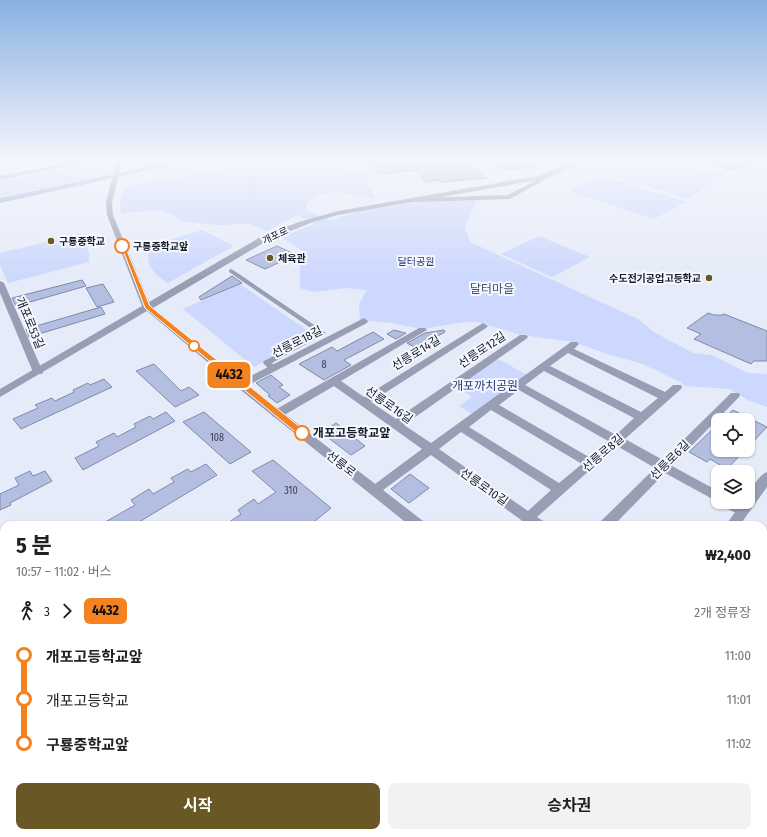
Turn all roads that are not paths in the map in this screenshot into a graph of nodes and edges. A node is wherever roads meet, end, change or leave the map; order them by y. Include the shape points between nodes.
1 (110, 199) edge
2 (420, 199) edge
3 (430, 199) edge
4 (414, 200) junction
5 (230, 271) dead end
6 (0, 283) edge
7 (147, 306) junction
8 (364, 321) dead end
9 (483, 326) dead end
10 (422, 330) dead end
11 (524, 337) dead end
12 (271, 366) dead end
13 (544, 367) junction
14 (38, 372) junction
15 (334, 381) junction
16 (241, 385) junction
17 (518, 385) junction
18 (677, 387) dead end
19 (0, 394) edge
20 (735, 395) dead end
21 (666, 397) junction
22 (363, 402) junction
23 (491, 405) junction
24 (277, 414) junction
25 (643, 418) junction
26 (395, 425) junction
27 (461, 427) junction
28 (617, 440) junction
29 (430, 450) junction
30 (590, 464) junction
31 (664, 466) junction
32 (767, 477) edge
33 (375, 490) junction
34 (560, 490) junction
35 (711, 493) edge
36 (738, 509) edge
37 (742, 511) junction
38 (413, 521) edge
39 (532, 521) edge
40 (534, 521) edge
41 (610, 521) edge
42 (736, 521) edge

1 - 7 street, 선릉로 via 110,215
2 - 4 street, 개포로
3 - 4 street
4 - 7 street, 개포로 via 323,216 283,230
5 - 12 street via 324,333 267,363
6 - 14 street, 개포로53길
7 - 14 street, 개포로
7 - 16 street, 선릉로
8 - 16 street, 선릉로18길
9 - 22 street, 선릉로14길
10 - 15 street
11 - 26 street, 선릉로12길
13 - 17 street
13 - 21 street via 570,347
13 - 25 street
14 - 19 street, 개포로
15 - 22 street, 선릉로16길
15 - 24 street
16 - 24 street, 선릉로
17 - 23 street
17 - 28 street
18 - 21 street, 선릉로8길
20 - 31 street, 선릉로6길
21 - 25 street, 선릉로8길
22 - 26 street, 선릉로16길
23 - 27 street
23 - 30 street
24 - 33 street, 선릉로
25 - 28 street, 선릉로8길
26 - 29 street, 선릉로16길
27 - 29 street
27 - 34 street
28 - 30 street, 선릉로8길
28 - 31 street
29 - 33 street
29 - 39 street, 선릉로10길
30 - 34 street, 선릉로8길
31 - 35 street
31 - 41 street, 선릉로6길
32 - 37 street
33 - 38 street, 선릉로
34 - 40 street, 선릉로8길
36 - 37 street
37 - 42 street

